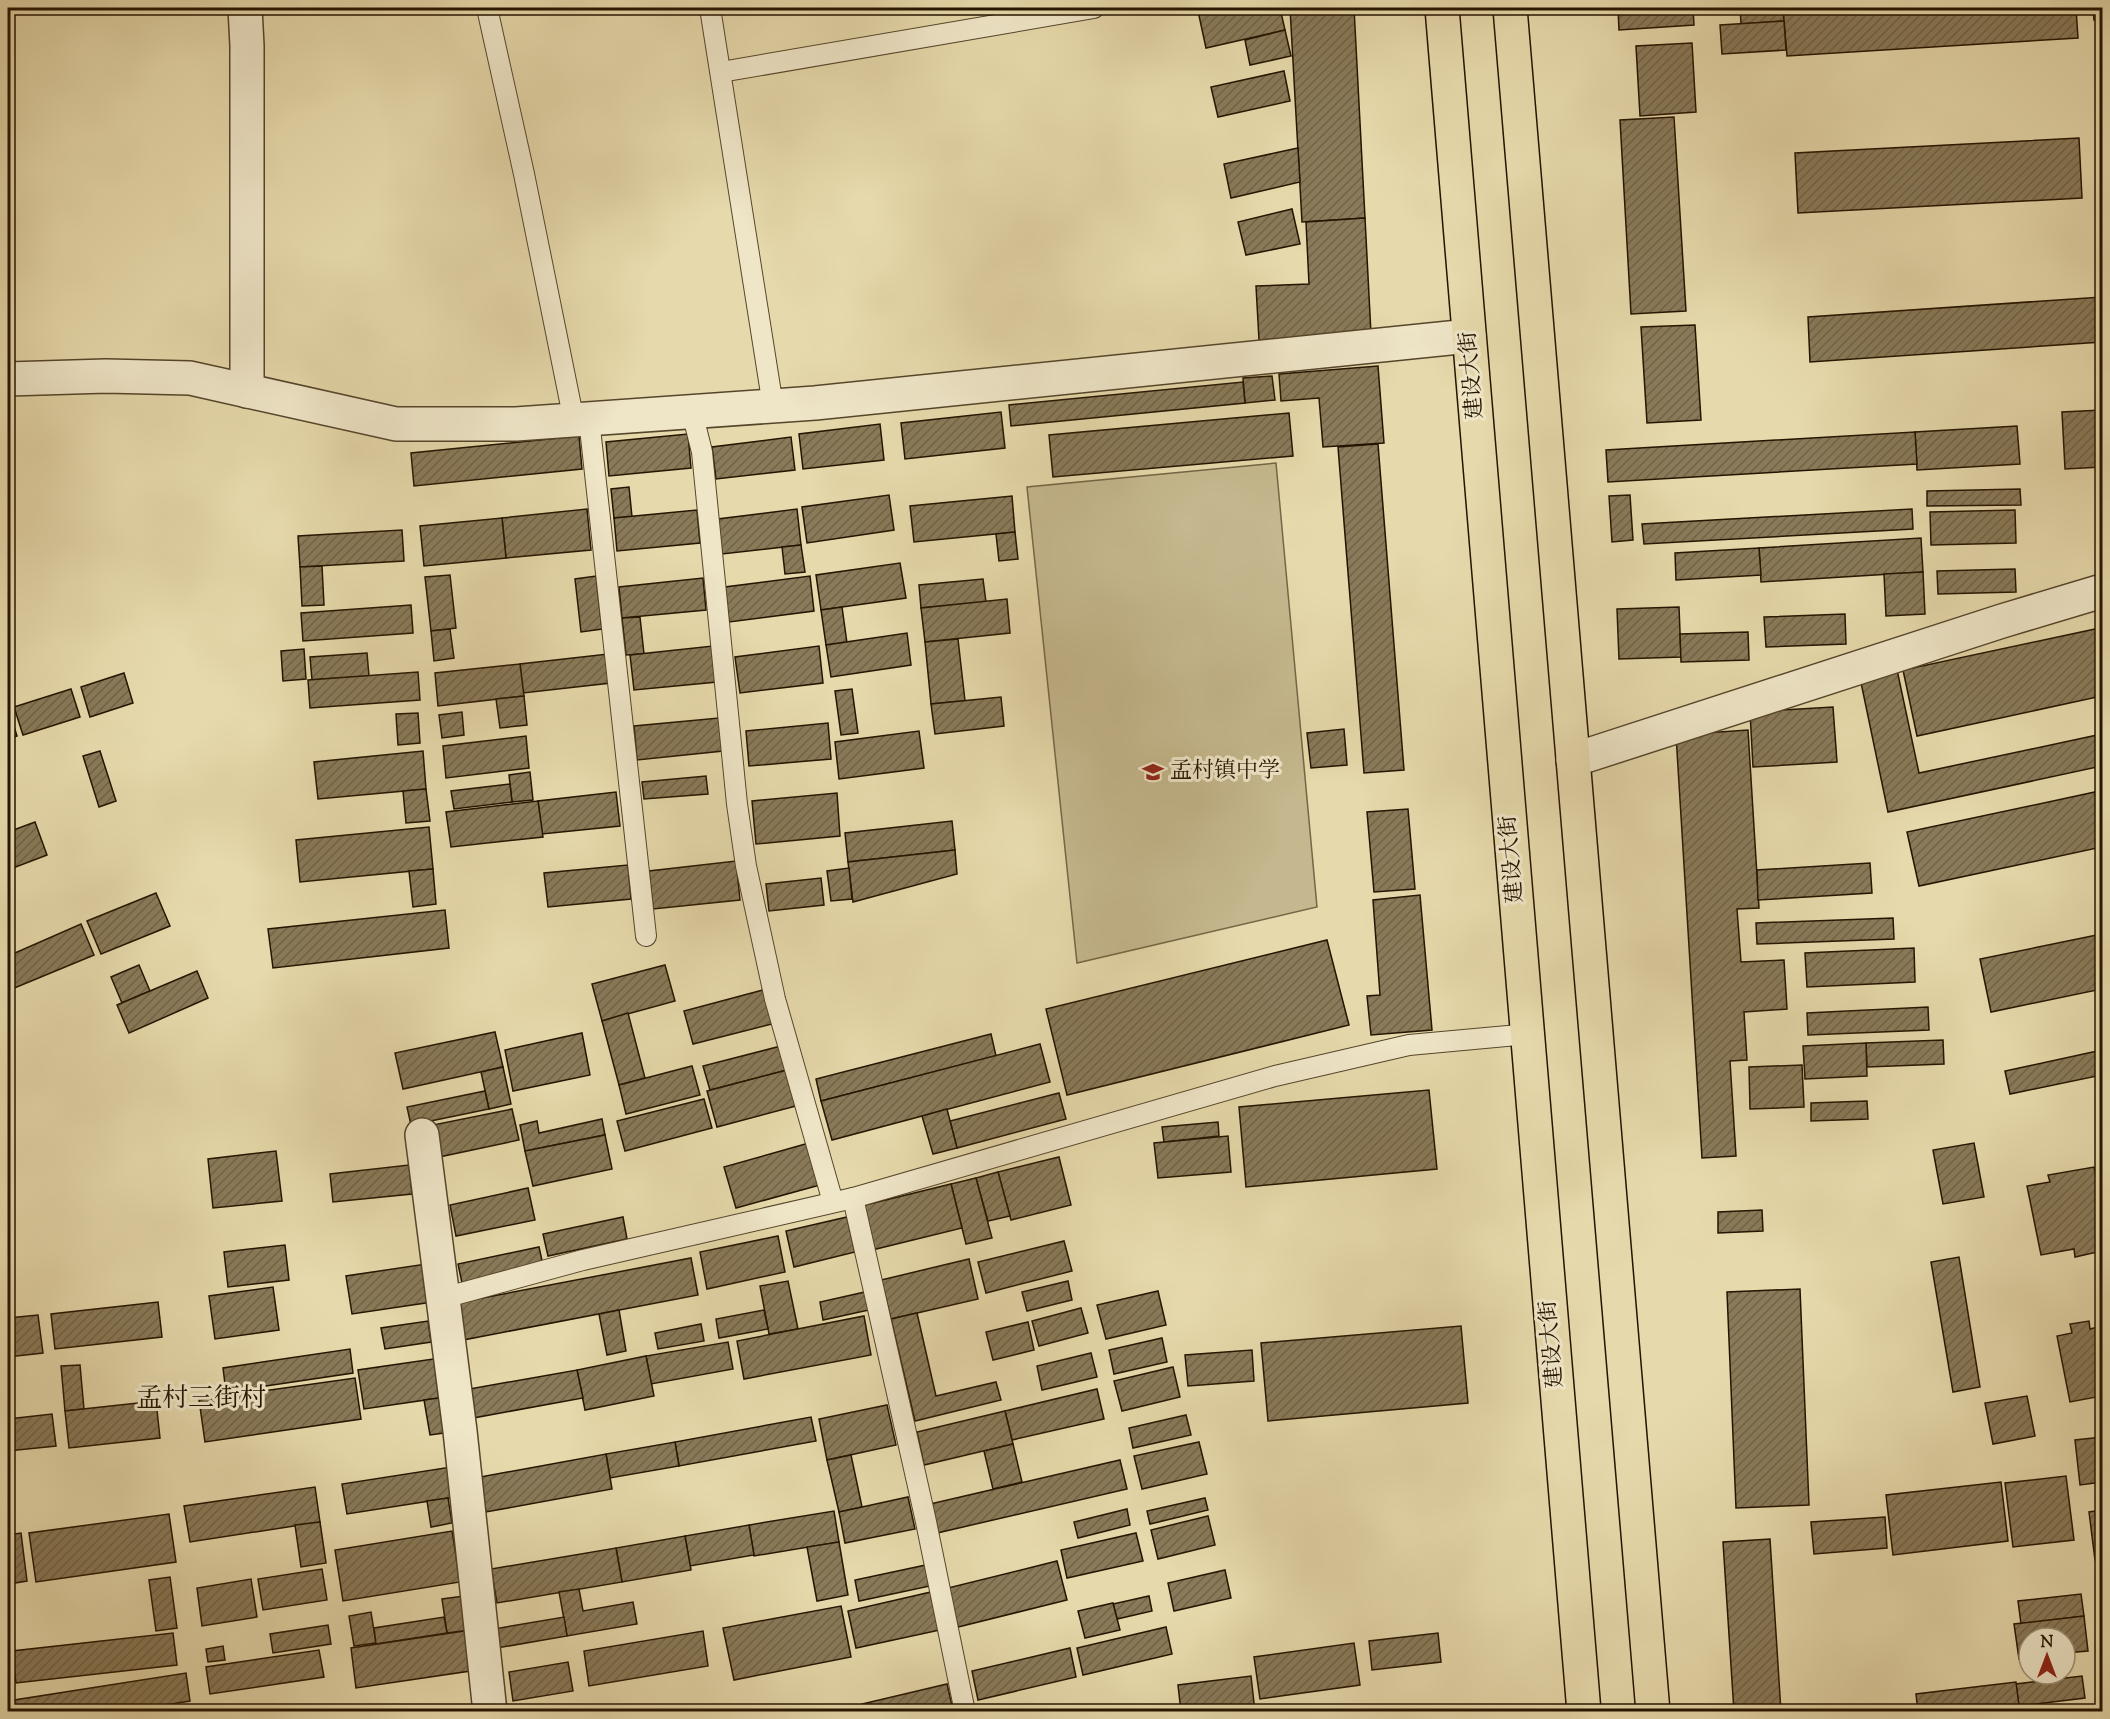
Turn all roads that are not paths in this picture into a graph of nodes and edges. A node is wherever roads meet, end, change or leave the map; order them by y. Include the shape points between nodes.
1 (246, 8) edge
2 (487, 8) edge
3 (710, 8) edge
4 (1094, 8) edge
5 (1442, 8) edge
6 (1510, 8) edge
7 (721, 72) junction
8 (1469, 336) junction
9 (8, 379) edge
10 (247, 391) junction
11 (773, 406) junction
12 (692, 412) junction
13 (582, 420) junction
14 (2103, 591) edge
15 (1573, 760) junction
16 (646, 936) dead end
17 (1528, 1034) junction
18 (422, 1135) dead end
19 (853, 1198) junction
20 (833, 1202) junction
21 (443, 1298) junction
22 (490, 1712) edge
23 (965, 1712) edge
24 (1584, 1712) edge
25 (1653, 1712) edge

1 - 10 street
2 - 13 lane
3 - 7 lane
4 - 7 lane
5 - 8 main road, 建设大街
6 - 15 main road
7 - 11 lane
8 - 11 street
8 - 17 main road, 建设大街
9 - 10 street via 190,378
10 - 13 street via 396,424
11 - 12 street
12 - 13 street
12 - 20 lane via 702,452 746,866 775,999
13 - 16 lane
14 - 15 street
15 - 25 main road
17 - 19 lane via 1409,1045 1275,1076
17 - 24 main road, 建设大街
18 - 21 street
19 - 20 lane
19 - 23 lane
20 - 21 lane via 583,1260
21 - 22 street

